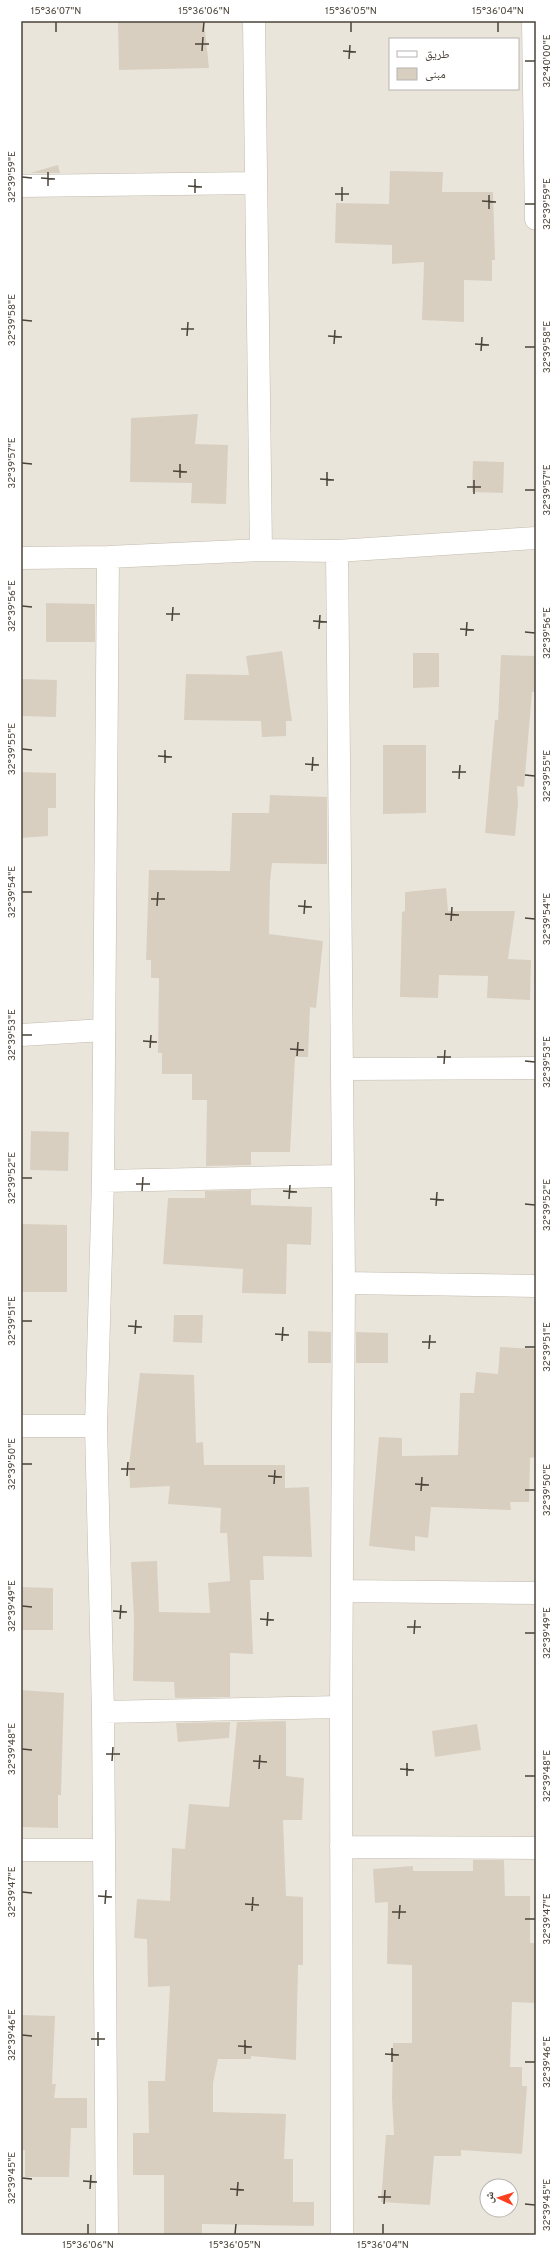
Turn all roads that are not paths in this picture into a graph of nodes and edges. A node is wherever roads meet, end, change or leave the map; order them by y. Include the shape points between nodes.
1 (254, 21) edge
2 (533, 21) edge
3 (536, 176) edge
4 (256, 183) junction
5 (21, 186) edge
6 (536, 219) edge
7 (536, 538) edge
8 (261, 550) junction
9 (337, 551) junction
10 (108, 557) junction
11 (21, 558) edge
12 (104, 1030) junction
13 (21, 1035) edge
14 (536, 1068) edge
15 (343, 1069) junction
16 (342, 1176) junction
17 (103, 1181) junction
18 (344, 1283) junction
19 (536, 1286) edge
20 (21, 1426) edge
21 (96, 1426) junction
22 (342, 1591) junction
23 (536, 1593) edge
24 (341, 1707) junction
25 (103, 1712) junction
26 (341, 1848) junction
27 (536, 1848) edge
28 (21, 1850) edge
29 (104, 1850) junction
30 (107, 2235) edge
31 (342, 2235) edge

1 - 4 street
2 - 3 street
3 - 6 street
4 - 5 street
4 - 8 street
7 - 9 street
8 - 9 street
8 - 10 street
9 - 15 street
10 - 11 street
10 - 12 street
12 - 13 street
12 - 17 street
14 - 15 street
15 - 16 street
16 - 17 street
16 - 18 street
17 - 21 street
18 - 19 street
18 - 22 street
20 - 21 street
21 - 25 street
22 - 23 street
22 - 24 street
24 - 25 street
24 - 26 street
25 - 29 street
26 - 27 street
26 - 31 street
28 - 29 street
29 - 30 street

